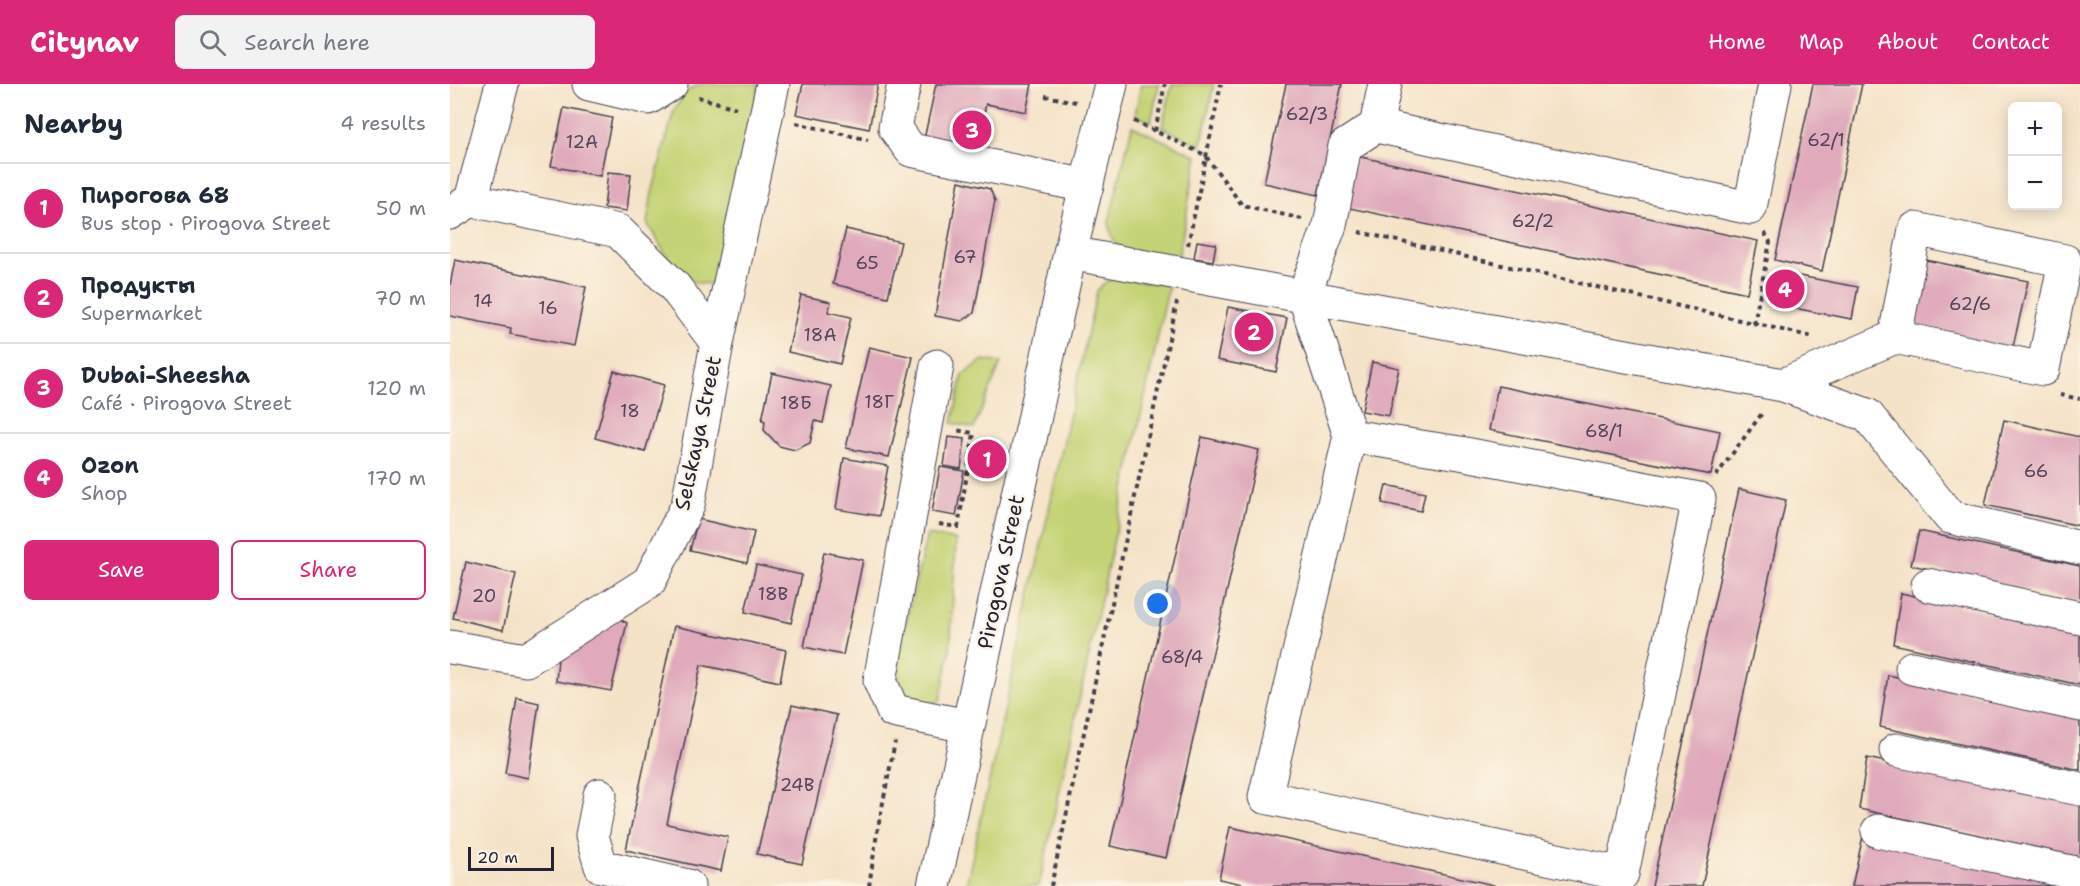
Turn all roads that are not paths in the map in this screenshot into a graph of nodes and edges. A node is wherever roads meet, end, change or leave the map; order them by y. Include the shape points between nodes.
1 (502, 84) edge
2 (589, 84) edge
3 (671, 84) edge
4 (773, 84) edge
5 (904, 84) edge
6 (1385, 84) edge
7 (1775, 84) edge
8 (1108, 96) edge
9 (1376, 126) junction
10 (1087, 186) junction
11 (461, 207) edge
12 (1070, 253) junction
13 (1304, 295) junction
14 (1895, 337) junction
15 (717, 342) junction
16 (937, 366) dead end
17 (1783, 385) junction
18 (1350, 436) junction
19 (2080, 548) edge
20 (1928, 585) dead end
21 (2080, 618) edge
22 (450, 647) edge
23 (1912, 668) dead end
24 (2080, 705) edge
25 (967, 726) junction
26 (1896, 750) dead end
27 (2080, 789) edge
28 (600, 795) dead end
29 (1878, 831) dead end
30 (2080, 874) edge
31 (688, 886) edge
32 (933, 886) edge

1 - 11 street, Selskaya Street
2 - 3 street via 648,98
4 - 15 street, Selskaya Street
5 - 10 street via 895,128 911,150
6 - 9 street
7 - 9 street via 1750,208
8 - 10 street, Pirogova Street
9 - 13 street via 1345,146 1330,225
10 - 12 street, Pirogova Street
11 - 15 street, Selskaya Street via 618,231 674,286
12 - 13 street
12 - 25 street, Pirogova Street
13 - 17 street
13 - 18 street
14 - 14 street via 1915,229 2065,261 2043,369
14 - 17 street
15 - 22 street, Selskaya Street via 687,505 649,582 526,660
16 - 25 street via 880,681 893,711
17 - 19 street via 1867,415 1950,517
18 - 18 street via 1264,797 1622,874 1699,499
20 - 21 street
23 - 24 street
25 - 32 street, Pirogova Street
26 - 27 street
28 - 31 street via 592,836 601,866
29 - 30 street

